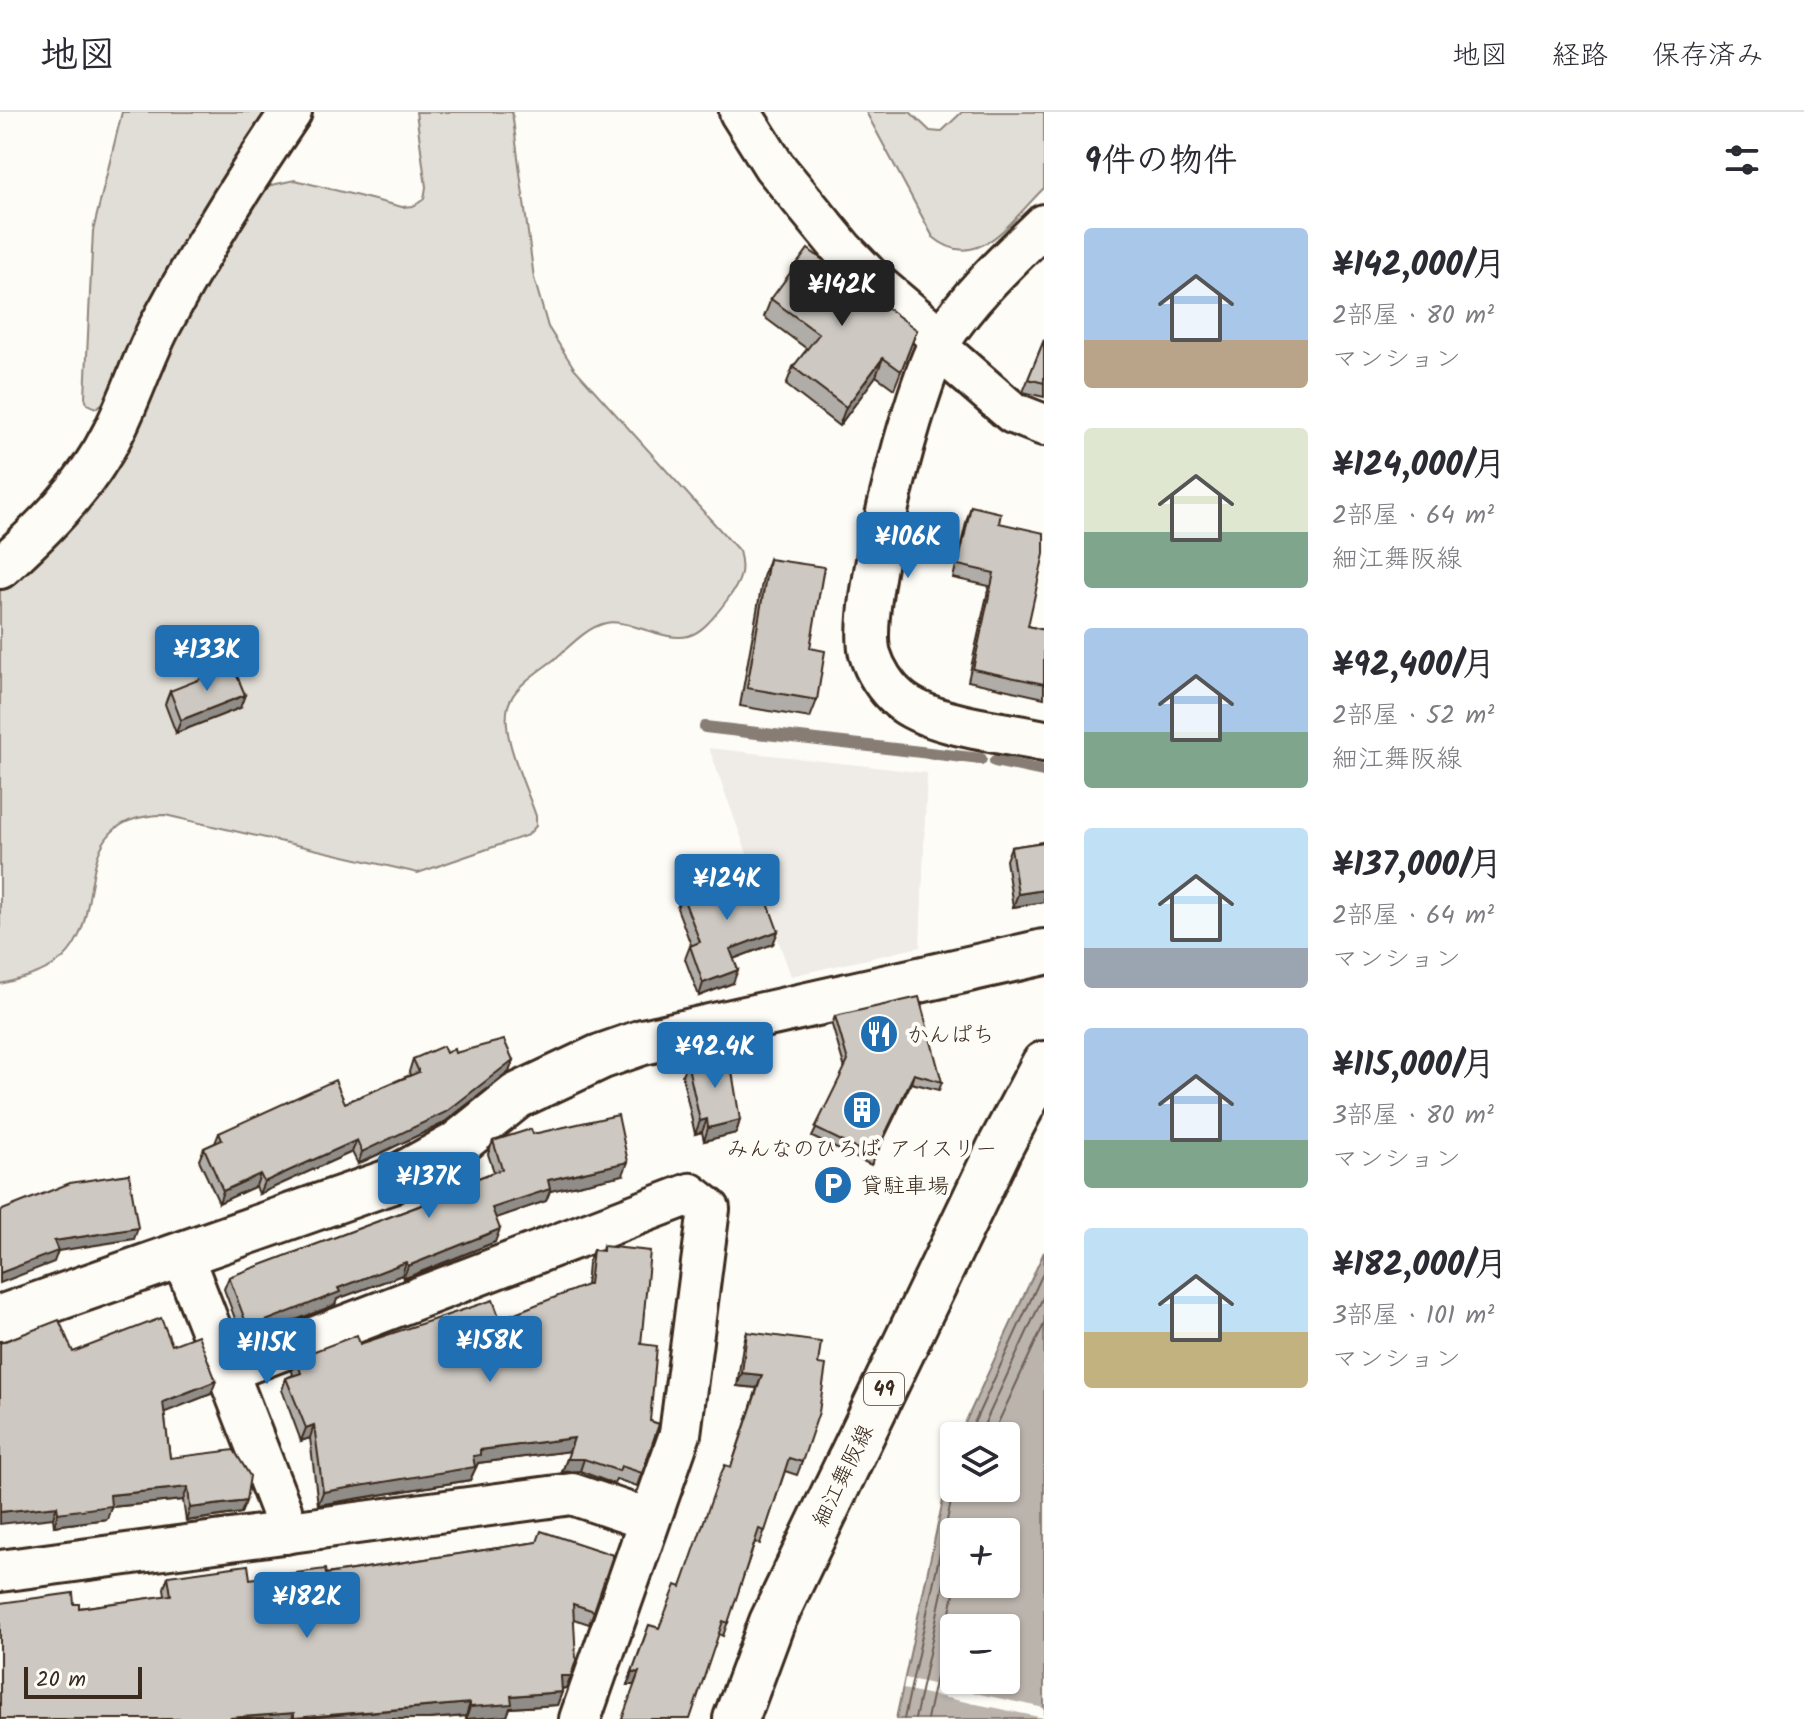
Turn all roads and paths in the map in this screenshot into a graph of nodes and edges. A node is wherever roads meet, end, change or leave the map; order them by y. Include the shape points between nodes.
1 (291, 112) edge
2 (740, 112) edge
3 (1044, 225) edge
4 (939, 344) junction
5 (1044, 425) edge
6 (0, 568) edge
7 (1044, 741) edge
8 (1044, 952) edge
9 (1044, 1064) edge
10 (182, 1255) junction
11 (0, 1318) edge
12 (227, 1371) junction
13 (649, 1520) junction
14 (285, 1533) junction
15 (0, 1571) edge
16 (580, 1719) edge
17 (736, 1719) edge

1 - 6 street via 176,297 91,472
2 - 4 street via 774,166 843,250
3 - 4 street via 985,282
4 - 5 street via 1013,413
4 - 7 street via 891,492 867,625 870,654 881,679 900,700 924,714
8 - 10 street via 643,1042 600,1057 517,1096 456,1145 389,1182
9 - 17 street, 細江舞阪線 / 49 via 772,1622
10 - 11 street
10 - 12 street
12 - 13 street via 690,1194 709,1209 680,1434
12 - 14 street
13 - 14 street via 572,1494
13 - 16 street
14 - 15 street

